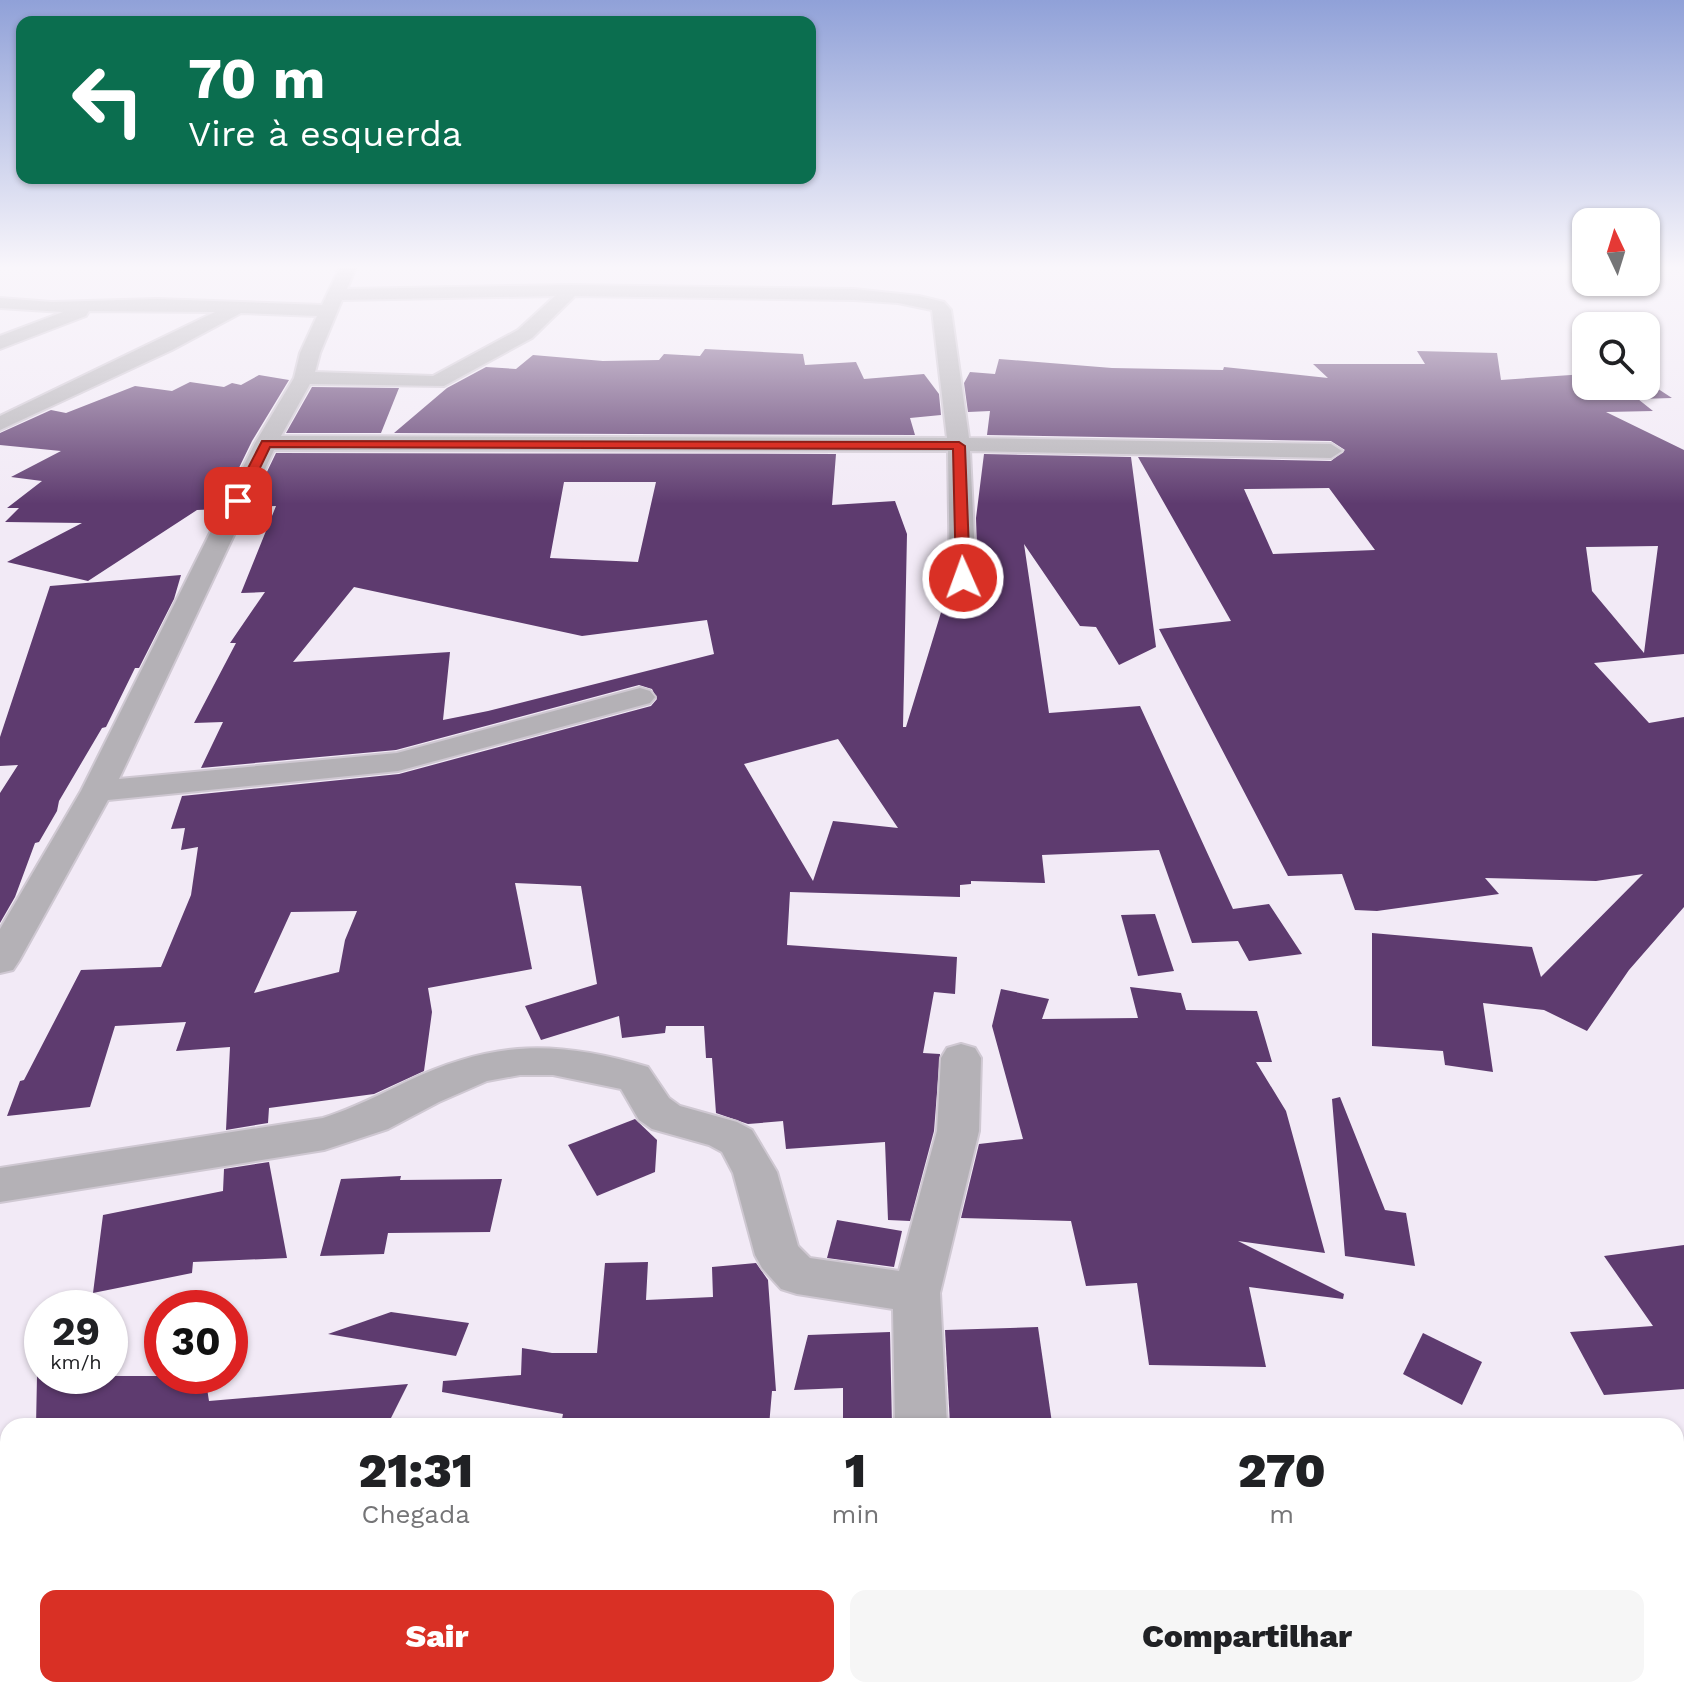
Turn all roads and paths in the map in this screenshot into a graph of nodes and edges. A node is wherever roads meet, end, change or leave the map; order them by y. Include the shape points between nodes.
1 (164, 346) edge
2 (313, 346) edge
3 (503, 346) edge
4 (947, 346) edge
5 (304, 378) junction
6 (0, 424) edge
7 (266, 443) junction
8 (959, 446) junction
9 (1331, 451) dead end
10 (963, 578) dead end
11 (640, 697) dead end
12 (97, 791) junction
13 (0, 961) edge
14 (961, 1058) dead end
15 (0, 1185) edge
16 (916, 1293) junction
17 (921, 1418) edge

1 - 6 street
2 - 5 street
3 - 5 street via 437,382
4 - 8 street
5 - 7 street
7 - 8 street
7 - 12 street
8 - 9 street
8 - 10 street
11 - 12 street via 398,762
12 - 13 street
14 - 16 street via 958,1131
15 - 16 street via 324,1134 373,1118 480,1068 553,1061 634,1077 654,1109 667,1118 737,1141 755,1172 778,1255 797,1275
16 - 17 street

